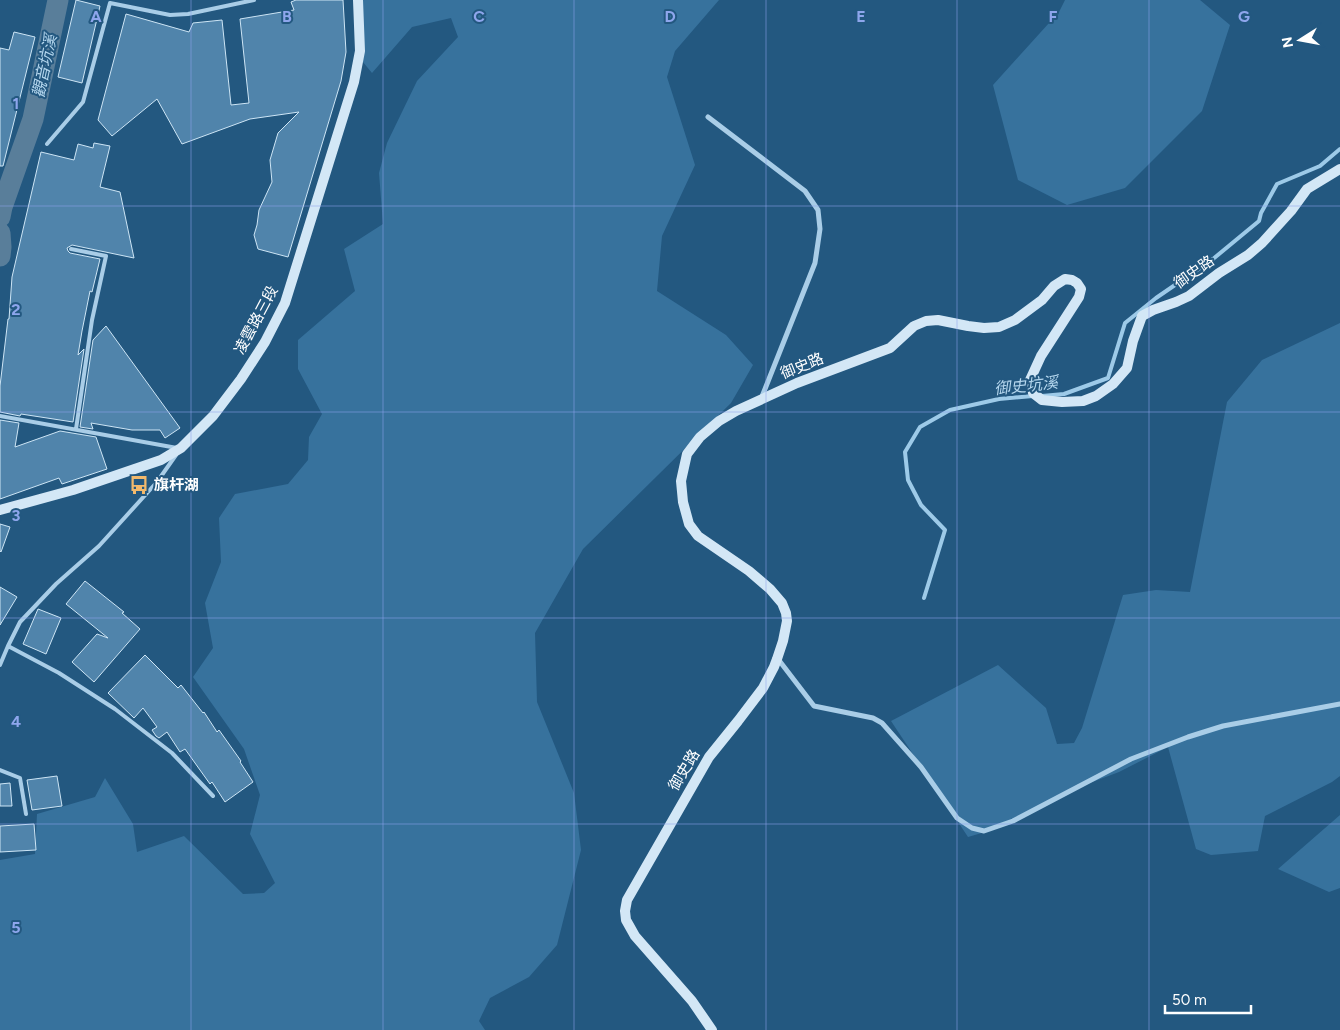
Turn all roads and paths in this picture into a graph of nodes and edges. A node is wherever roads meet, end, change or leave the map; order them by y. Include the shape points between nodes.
1 (254, 0) edge
2 (358, 0) edge
3 (708, 117) dead end
4 (47, 144) dead end
5 (1340, 169) edge
6 (71, 249) dead end
7 (760, 400) junction
8 (0, 416) edge
9 (76, 430) junction
10 (181, 448) junction
11 (0, 510) edge
12 (8, 646) junction
13 (777, 659) junction
14 (0, 665) edge
15 (1340, 704) edge
16 (0, 770) edge
17 (213, 796) dead end
18 (26, 814) dead end
19 (712, 1030) edge

1 - 4 lane via 170,15 110,3 83,102
2 - 10 street, 凌雲路三段 via 360,51 354,82 285,303 241,379 213,416
3 - 7 street via 805,191 818,210 820,229 814,263
5 - 7 street, 御史路 via 1307,189 1291,211 1248,255 1189,296 1142,316 1127,368 1096,396 1083,401 1062,402 1042,400 1033,393 1030,380 1041,356 1079,297 1077,284 1065,279 1015,320 999,327 926,321 914,326 890,348
6 - 9 lane via 106,256 92,320
7 - 13 street, 御史路 via 719,421 687,454 682,481 683,502 689,524 698,536 748,571 782,603 787,621
8 - 9 lane
9 - 10 lane
10 - 11 street, 凌雲路三段 via 161,460 73,490
10 - 12 lane via 158,482 99,546 20,622
12 - 14 lane
12 - 17 lane via 115,709 172,753
13 - 15 street via 814,706 873,718 882,723 921,767 957,818 972,828 984,830 1013,821 1131,759 1188,737 1223,726
13 - 19 street, 御史路 via 763,688 708,757 627,900 625,911 635,936 692,1001
16 - 18 lane via 20,778

